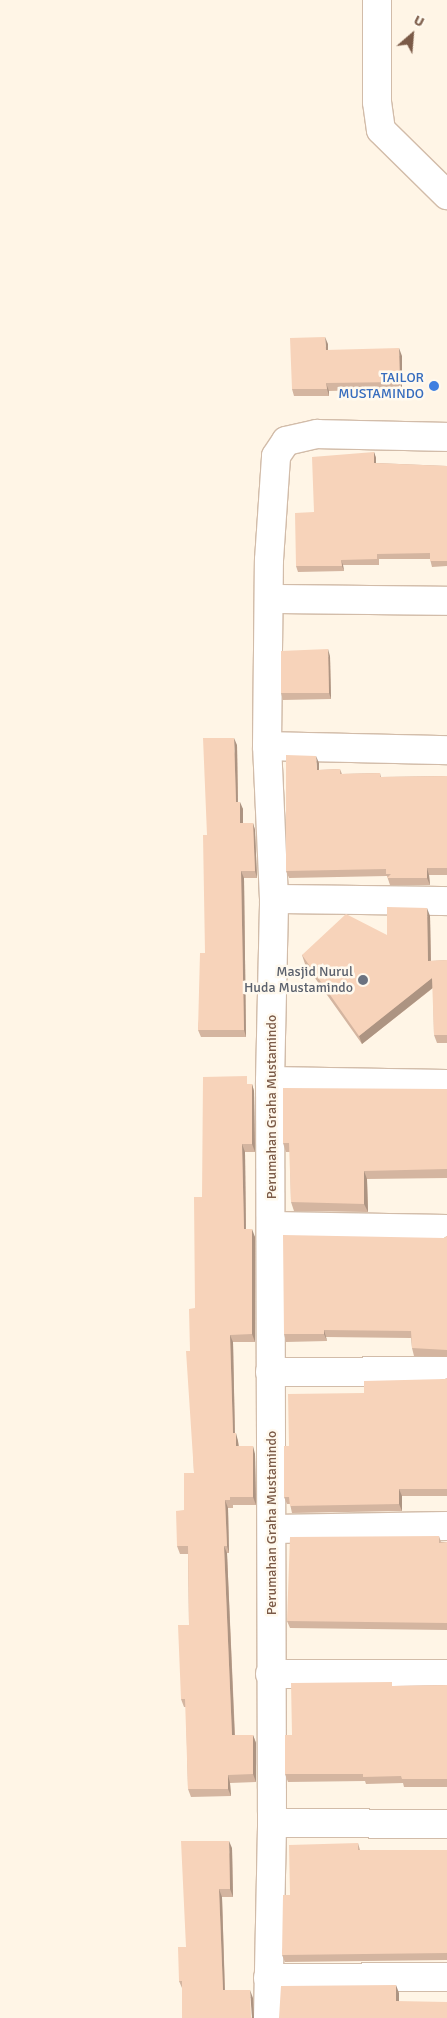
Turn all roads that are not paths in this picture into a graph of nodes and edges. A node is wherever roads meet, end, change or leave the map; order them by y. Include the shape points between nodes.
1 (376, 0) edge
2 (447, 195) edge
3 (447, 437) edge
4 (269, 599) junction
5 (447, 602) edge
6 (267, 746) junction
7 (447, 750) edge
8 (274, 899) junction
9 (447, 902) edge
10 (270, 1081) junction
11 (447, 1084) edge
12 (272, 1226) junction
13 (447, 1229) edge
14 (447, 1371) edge
15 (270, 1372) junction
16 (447, 1526) edge
17 (273, 1529) junction
18 (270, 1674) junction
19 (447, 1674) edge
20 (272, 1823) junction
21 (447, 1824) edge
22 (447, 1977) edge
23 (268, 1978) junction
24 (268, 2018) edge

1 - 2 street via 377,102 381,130
3 - 4 street, Perumahan Graha Mustamindo via 317,434 286,441 276,456
4 - 5 street
4 - 6 street, Perumahan Graha Mustamindo
6 - 7 street
6 - 8 street, Perumahan Graha Mustamindo
8 - 9 street
8 - 10 street, Perumahan Graha Mustamindo
10 - 11 street
10 - 12 street, Perumahan Graha Mustamindo
12 - 13 street
12 - 15 street, Perumahan Graha Mustamindo
14 - 15 street
15 - 17 street, Perumahan Graha Mustamindo
16 - 17 street
17 - 18 street, Perumahan Graha Mustamindo
18 - 19 street
18 - 20 street, Perumahan Graha Mustamindo
20 - 21 street
20 - 23 street, Perumahan Graha Mustamindo
22 - 23 street
23 - 24 street, Perumahan Graha Mustamindo

